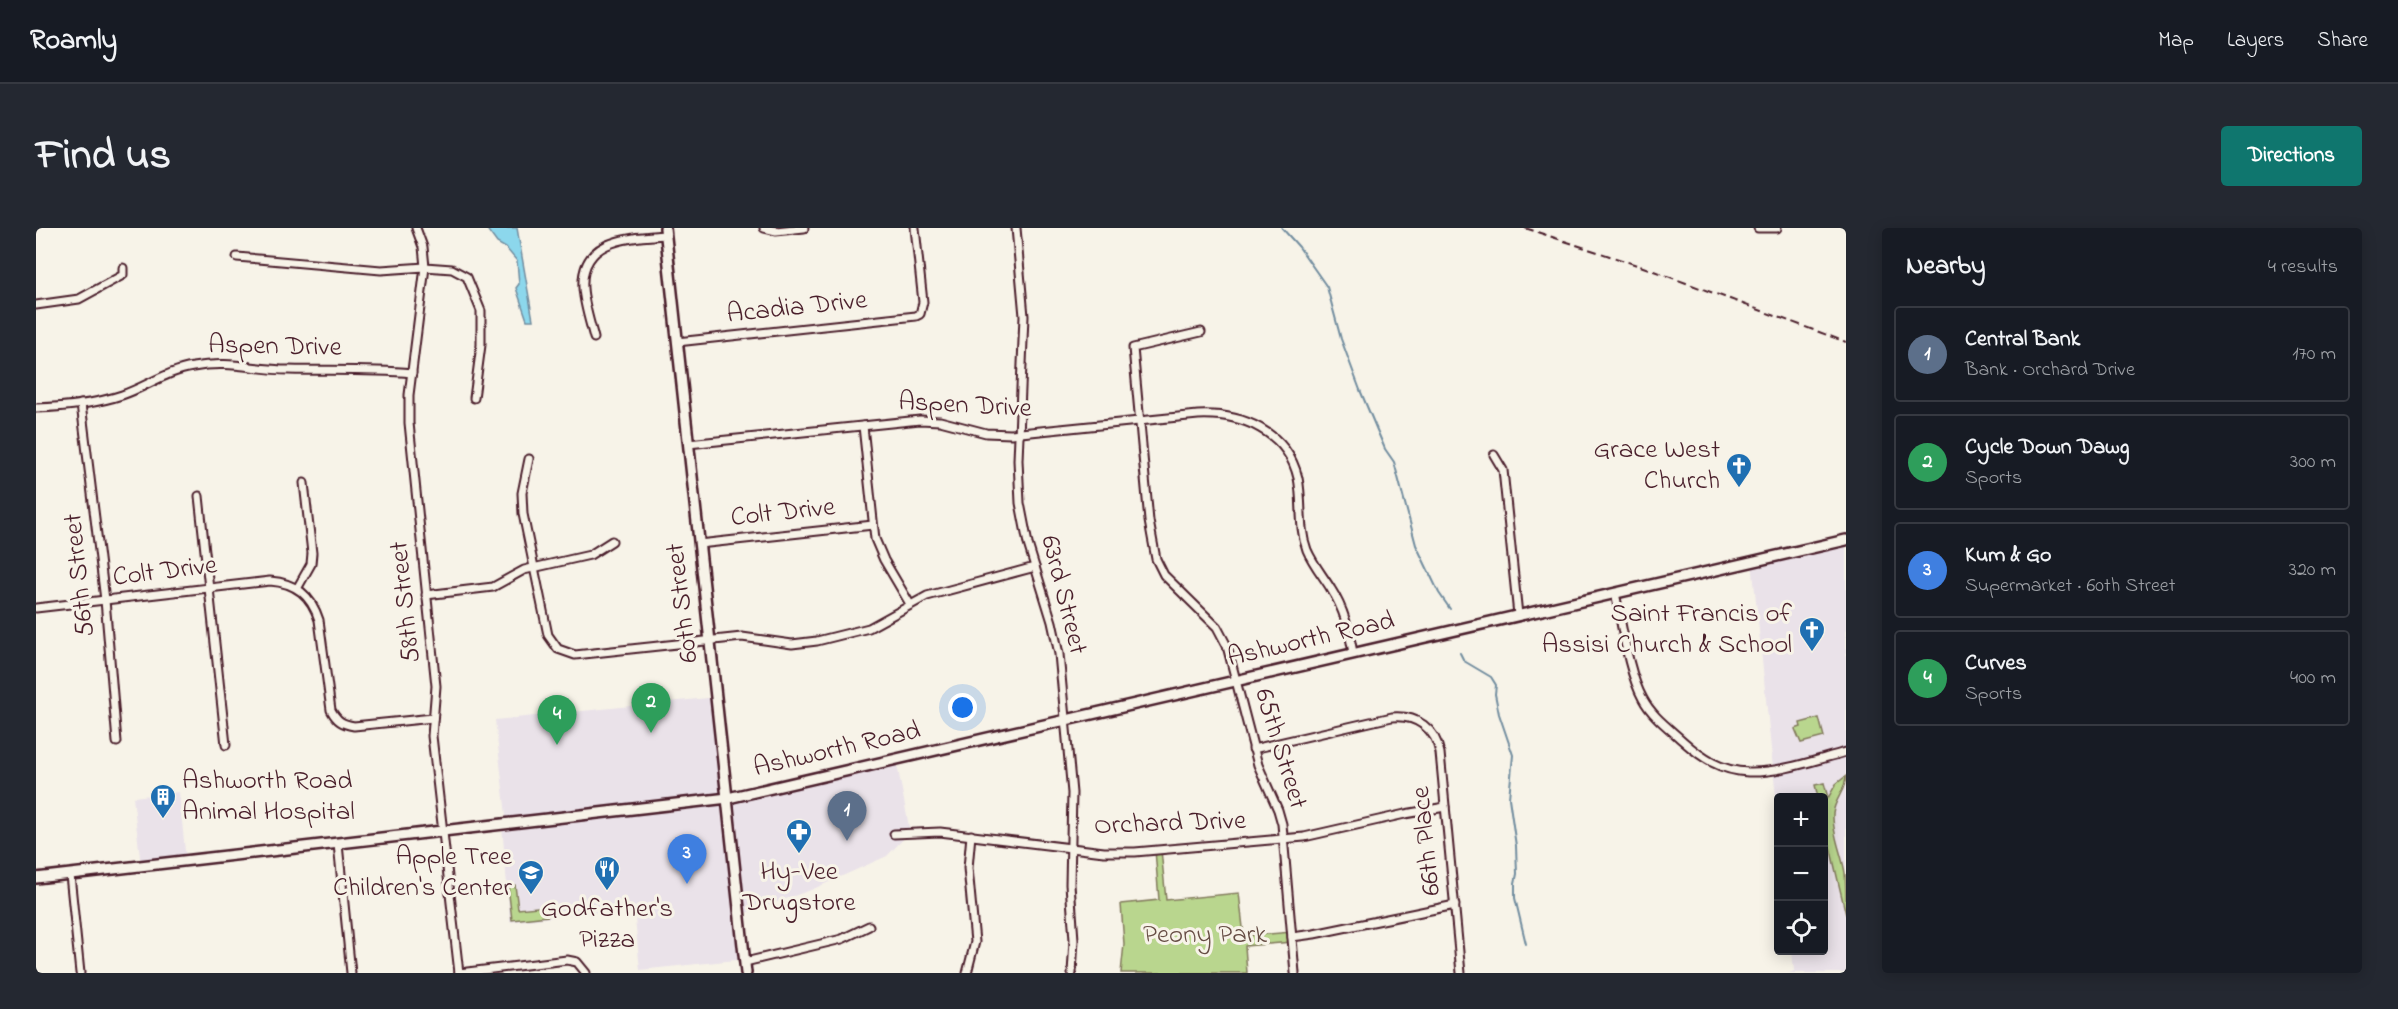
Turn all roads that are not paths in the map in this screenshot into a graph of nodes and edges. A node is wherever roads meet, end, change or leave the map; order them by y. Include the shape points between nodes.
1 (416, 228) edge
2 (764, 228) edge
3 (804, 228) edge
4 (915, 228) edge
5 (1016, 228) edge
6 (1758, 228) edge
7 (1778, 228) edge
8 (665, 231) edge
9 (237, 256) dead end
10 (123, 267) dead end
11 (425, 267) junction
12 (36, 305) edge
13 (1201, 332) dead end
14 (594, 338) dead end
15 (677, 342) junction
16 (412, 373) junction
17 (474, 398) dead end
18 (81, 404) junction
19 (36, 408) edge
20 (1140, 421) junction
21 (863, 426) junction
22 (1020, 433) junction
23 (688, 444) junction
24 (1494, 455) dead end
25 (529, 459) dead end
26 (304, 483) dead end
27 (199, 496) dead end
28 (873, 525) junction
29 (1846, 540) edge
30 (612, 541) dead end
31 (699, 544) junction
32 (534, 567) junction
33 (1035, 567) junction
34 (298, 587) junction
35 (209, 588) junction
36 (1615, 593) junction
37 (426, 595) junction
38 (105, 600) junction
39 (909, 604) junction
40 (36, 608) edge
41 (1518, 615) junction
42 (709, 640) junction
43 (1353, 653) junction
44 (1237, 680) junction
45 (433, 718) junction
46 (1065, 720) junction
47 (117, 742) dead end
48 (226, 745) dead end
49 (1253, 749) junction
50 (1846, 752) edge
51 (728, 798) junction
52 (1445, 807) junction
53 (444, 832) junction
54 (894, 834) dead end
55 (971, 835) junction
56 (1284, 839) junction
57 (338, 844) junction
58 (1071, 848) junction
59 (70, 874) junction
60 (36, 878) edge
61 (1455, 905) junction
62 (869, 926) dead end
63 (1292, 937) junction
64 (745, 962) junction
65 (80, 973) edge
66 (351, 973) edge
67 (459, 973) edge
68 (586, 973) edge
69 (746, 973) edge
70 (967, 973) edge
71 (1071, 973) edge
72 (1295, 973) edge
73 (1461, 973) edge

1 - 11 street, 58th Street
2 - 3 street
4 - 15 street, Acadia Drive via 921,314
5 - 22 street, 63rd Street via 1024,316
6 - 7 street
8 - 14 street via 617,240 601,248 589,261 583,287
8 - 15 main road, 60th Street
9 - 11 street via 381,270
10 - 12 street via 123,275 79,299
11 - 16 street, 58th Street
11 - 17 street via 452,269 467,277 482,310
13 - 20 street, 65th Street via 1133,348
15 - 23 main road, 60th Street
16 - 18 street, Aspen Drive via 207,364 174,372 124,395
16 - 37 street, 58th Street via 409,432
18 - 19 street, Aspen Drive
18 - 38 street, 56th Street
20 - 22 street, Aspen Drive
20 - 43 street, Aspen Drive via 1217,414 1239,418 1265,430 1288,455 1298,477 1304,543 1344,613
20 - 44 street, 65th Street via 1156,559 1164,575 1217,627
21 - 22 street, Aspen Drive via 920,420 986,433
21 - 23 street, Aspen Drive
21 - 28 street
22 - 33 street, 63rd Street via 1020,503
23 - 31 main road, 60th Street
24 - 41 street via 1503,470
25 - 32 street via 522,493
26 - 34 street via 312,552 311,564
27 - 35 street
28 - 31 street, Colt Drive
28 - 39 street via 879,551
29 - 36 main road, Ashworth Road
30 - 32 street via 590,555
31 - 42 main road, 60th Street
32 - 37 street via 494,587
32 - 42 street via 548,635 558,650 575,655
33 - 39 street
33 - 46 street, 63rd Street via 1056,637
34 - 35 street, Colt Drive via 270,581
34 - 45 street via 315,607 330,710 343,724
35 - 38 street, Colt Drive
35 - 48 street
36 - 41 main road, Ashworth Road
36 - 50 street via 1643,699 1660,721 1710,762 1735,771 1758,772
37 - 45 street, 58th Street via 436,686
38 - 40 street, Colt Drive
38 - 47 street, 56th Street
39 - 42 street via 869,628 817,641 792,644 742,638
41 - 43 main road, Ashworth Road
42 - 51 main road, 60th Street
43 - 44 main road, Ashworth Road
44 - 46 main road, Ashworth Road
44 - 49 street, 65th Street
45 - 53 street, 58th Street
46 - 51 main road, Ashworth Road
46 - 58 street, 63rd Street via 1072,793
49 - 52 street, 66th Place via 1392,717 1410,718 1430,730 1438,745
49 - 56 street, 65th Street via 1278,810
51 - 53 main road, Ashworth Road
51 - 64 main road, 60th Street
52 - 56 street, Orchard Drive
52 - 61 street, 66th Place
53 - 57 main road, Ashworth Road
53 - 67 street, 58th Street
54 - 55 street, Orchard Drive via 928,831
55 - 58 street, Orchard Drive
55 - 70 street via 968,868 975,942
56 - 58 street, Orchard Drive via 1135,852
56 - 63 street, 65th Street
57 - 59 main road, Ashworth Road
57 - 66 street
58 - 71 street, 63rd Street
59 - 60 main road, Ashworth Road
59 - 65 street
61 - 63 street
61 - 73 street, 66th Place
62 - 64 street via 842,939
63 - 72 street, 65th Street
64 - 69 main road, 60th Street
67 - 68 street via 567,960 577,962

